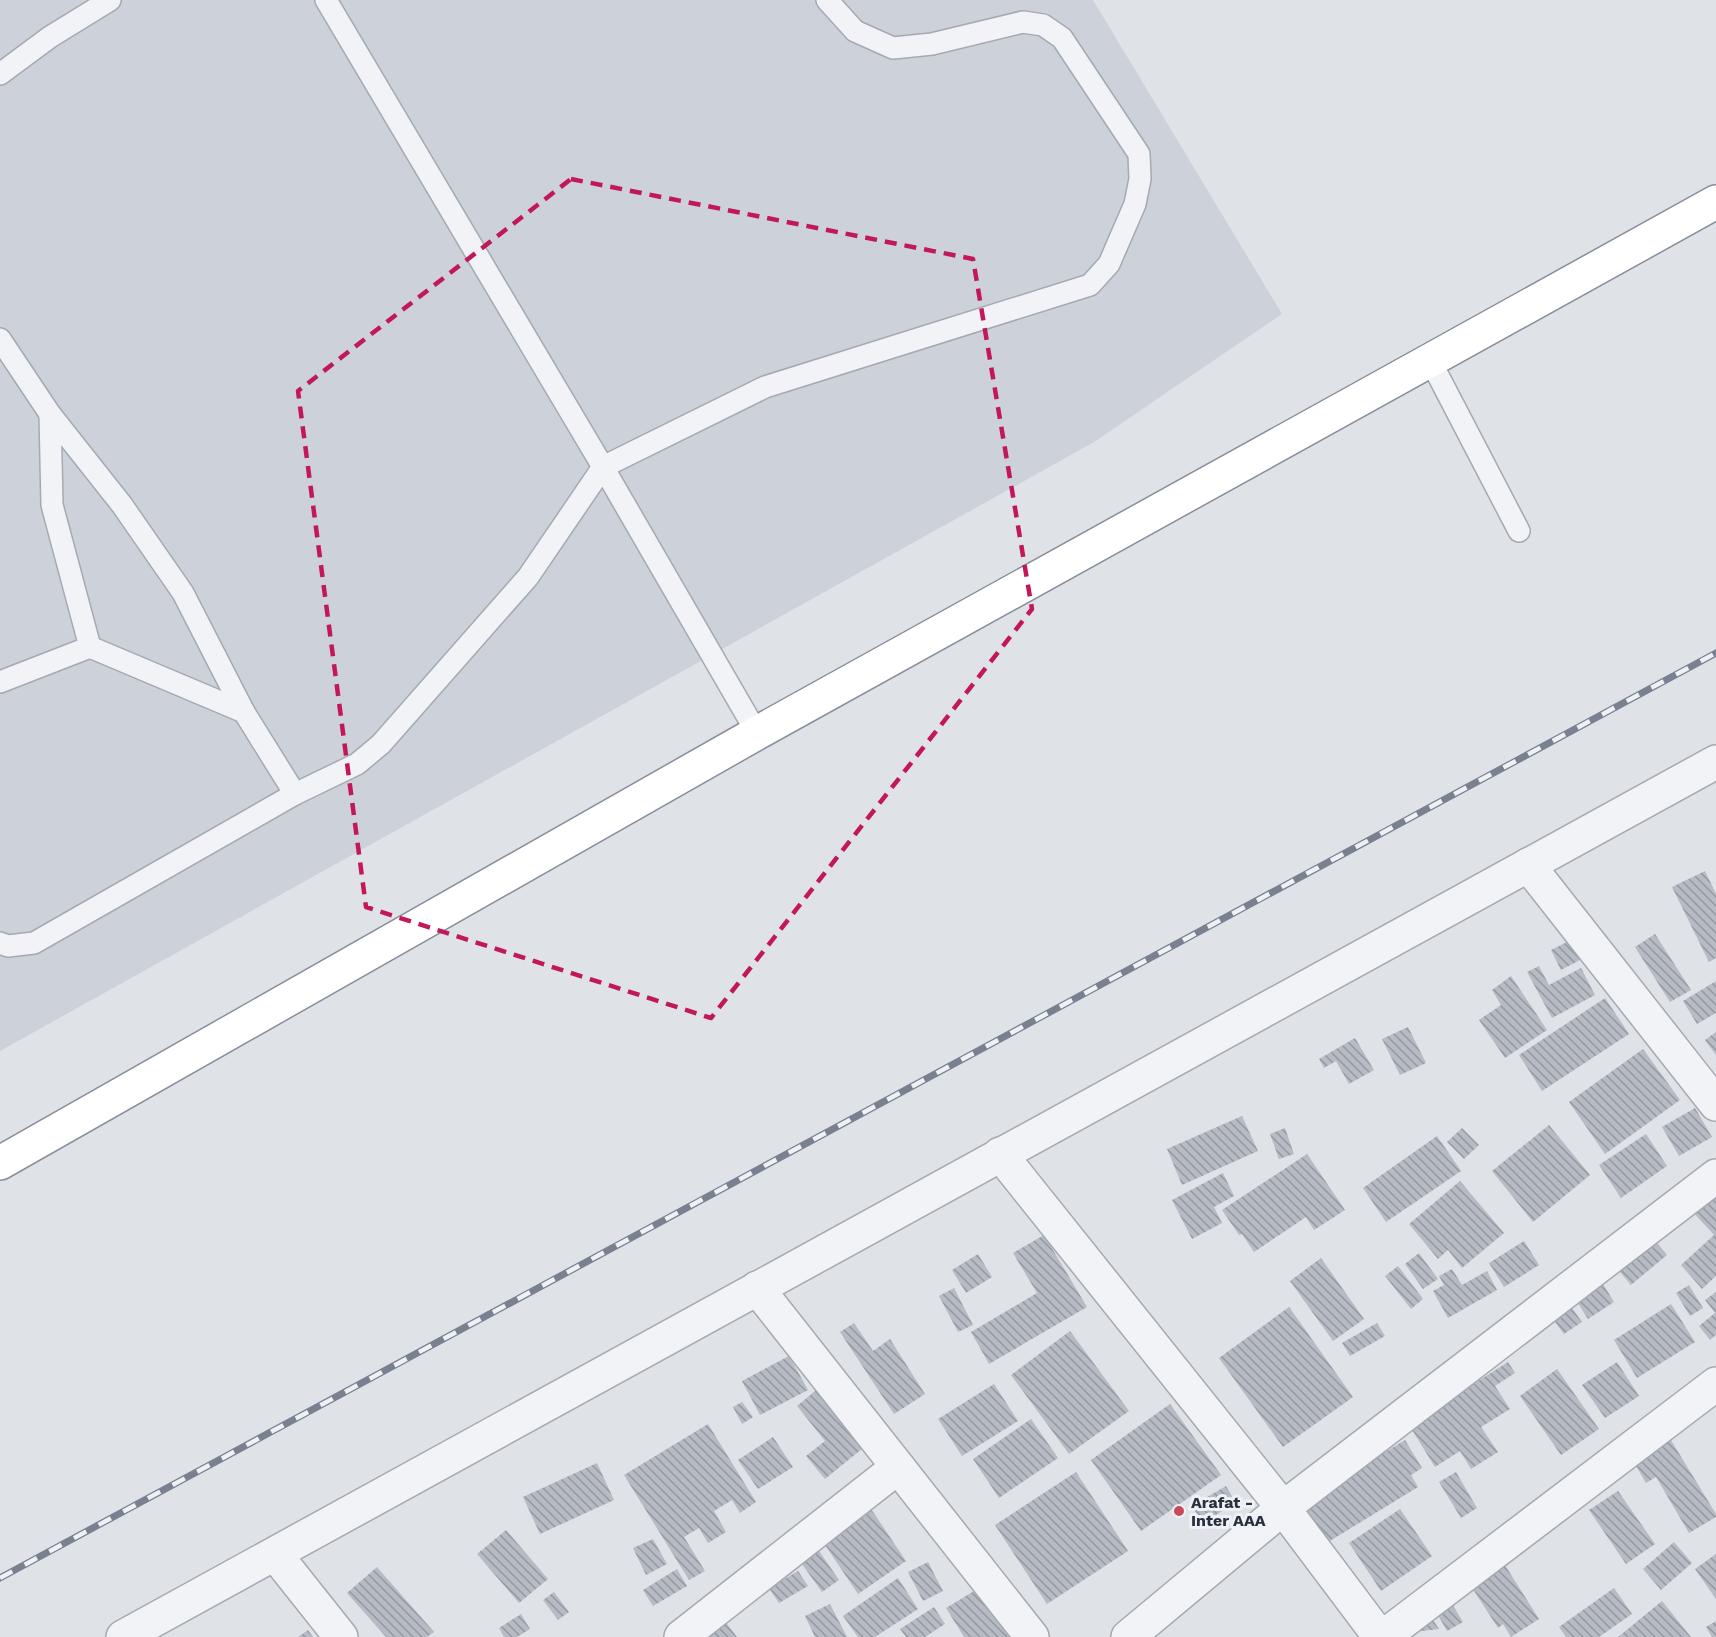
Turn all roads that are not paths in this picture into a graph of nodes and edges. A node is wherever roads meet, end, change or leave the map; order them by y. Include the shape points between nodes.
1 (110, 0) edge
2 (326, 0) edge
3 (827, 0) edge
4 (0, 74) edge
5 (1716, 202) edge
6 (0, 339) edge
7 (1430, 360) junction
8 (50, 414) junction
9 (603, 467) junction
10 (1519, 531) dead end
11 (90, 647) junction
12 (0, 682) edge
13 (244, 712) junction
14 (757, 733) junction
15 (1716, 762) edge
16 (295, 794) junction
17 (1528, 865) junction
18 (0, 943) edge
19 (1716, 1104) edge
20 (1000, 1154) junction
21 (0, 1163) edge
22 (1716, 1176) edge
23 (757, 1288) junction
24 (1716, 1384) edge
25 (898, 1467) junction
26 (1283, 1508) junction
27 (275, 1554) junction
28 (123, 1637) edge
29 (341, 1637) edge
30 (681, 1637) edge
31 (1032, 1637) edge
32 (1128, 1637) edge
33 (1382, 1637) edge

1 - 4 lane
2 - 9 lane
3 - 9 lane via 855,31 893,48 932,44 1023,22 1043,25 1062,38 1139,154 1135,204 1109,264 1090,285 765,387
5 - 7 highway
6 - 8 lane
7 - 10 lane
7 - 14 highway
8 - 11 lane via 52,505
8 - 13 lane via 122,505 183,593
9 - 14 lane
9 - 16 lane via 528,577 381,744 357,764
11 - 12 lane
11 - 13 lane
13 - 16 lane
14 - 21 highway
15 - 17 street
16 - 18 lane via 34,944
17 - 19 street
17 - 20 street
20 - 23 street
20 - 26 street
22 - 26 street
23 - 25 street
23 - 27 street
24 - 33 street
25 - 30 street
25 - 31 street
26 - 32 street
26 - 33 street
27 - 28 street
27 - 29 street

